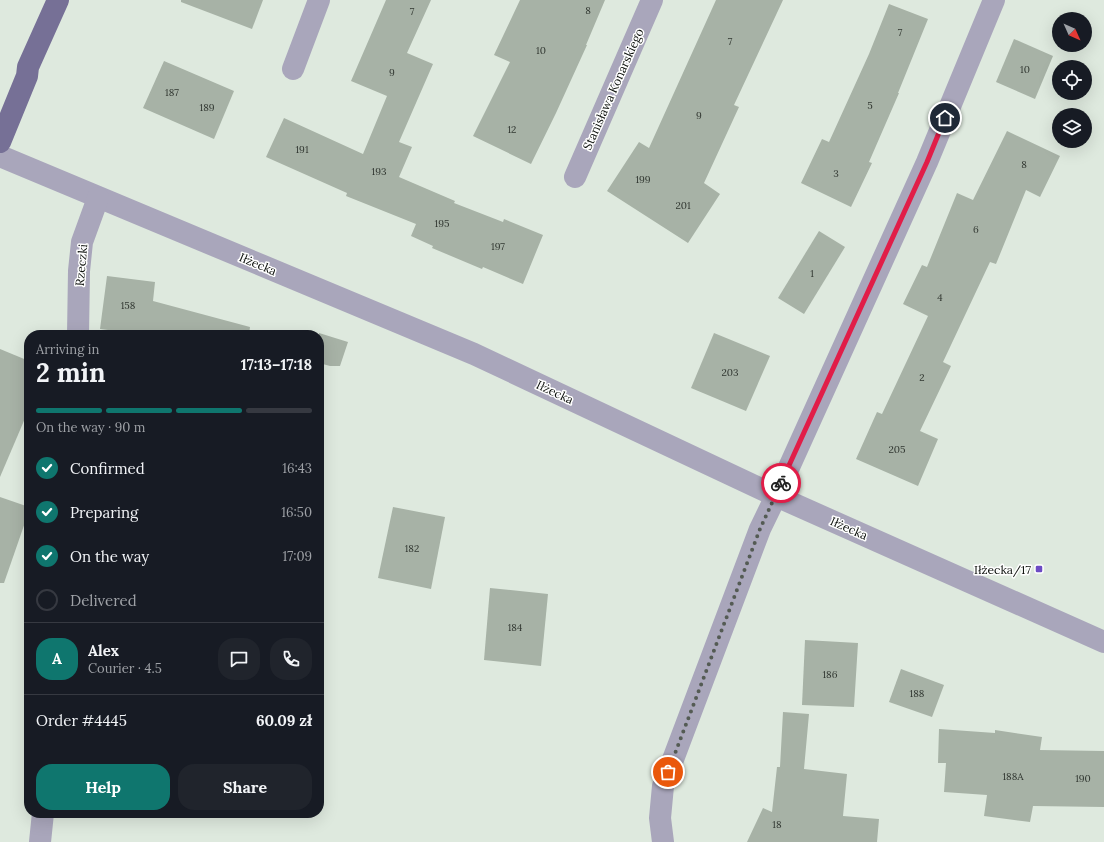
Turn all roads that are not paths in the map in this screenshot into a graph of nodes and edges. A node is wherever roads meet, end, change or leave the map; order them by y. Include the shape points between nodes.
1 (58, 0) edge
2 (319, 0) edge
3 (652, 0) edge
4 (994, 0) edge
5 (293, 69) dead end
6 (0, 142) edge
7 (0, 156) edge
8 (575, 177) dead end
9 (98, 198) junction
10 (78, 330) edge
11 (776, 496) junction
12 (1104, 642) edge
13 (42, 818) edge
14 (40, 842) edge
15 (663, 842) edge

1 - 6 main road via 28,67
2 - 5 street
3 - 8 street, Stanisława Konarskiego
4 - 11 street via 927,162
7 - 9 street, Iłżecka
9 - 10 street, Rzeczki via 82,242
9 - 11 street, Iłżecka via 474,354
11 - 12 street, Iłżecka
11 - 15 street via 760,529 663,786 660,818
13 - 14 street

